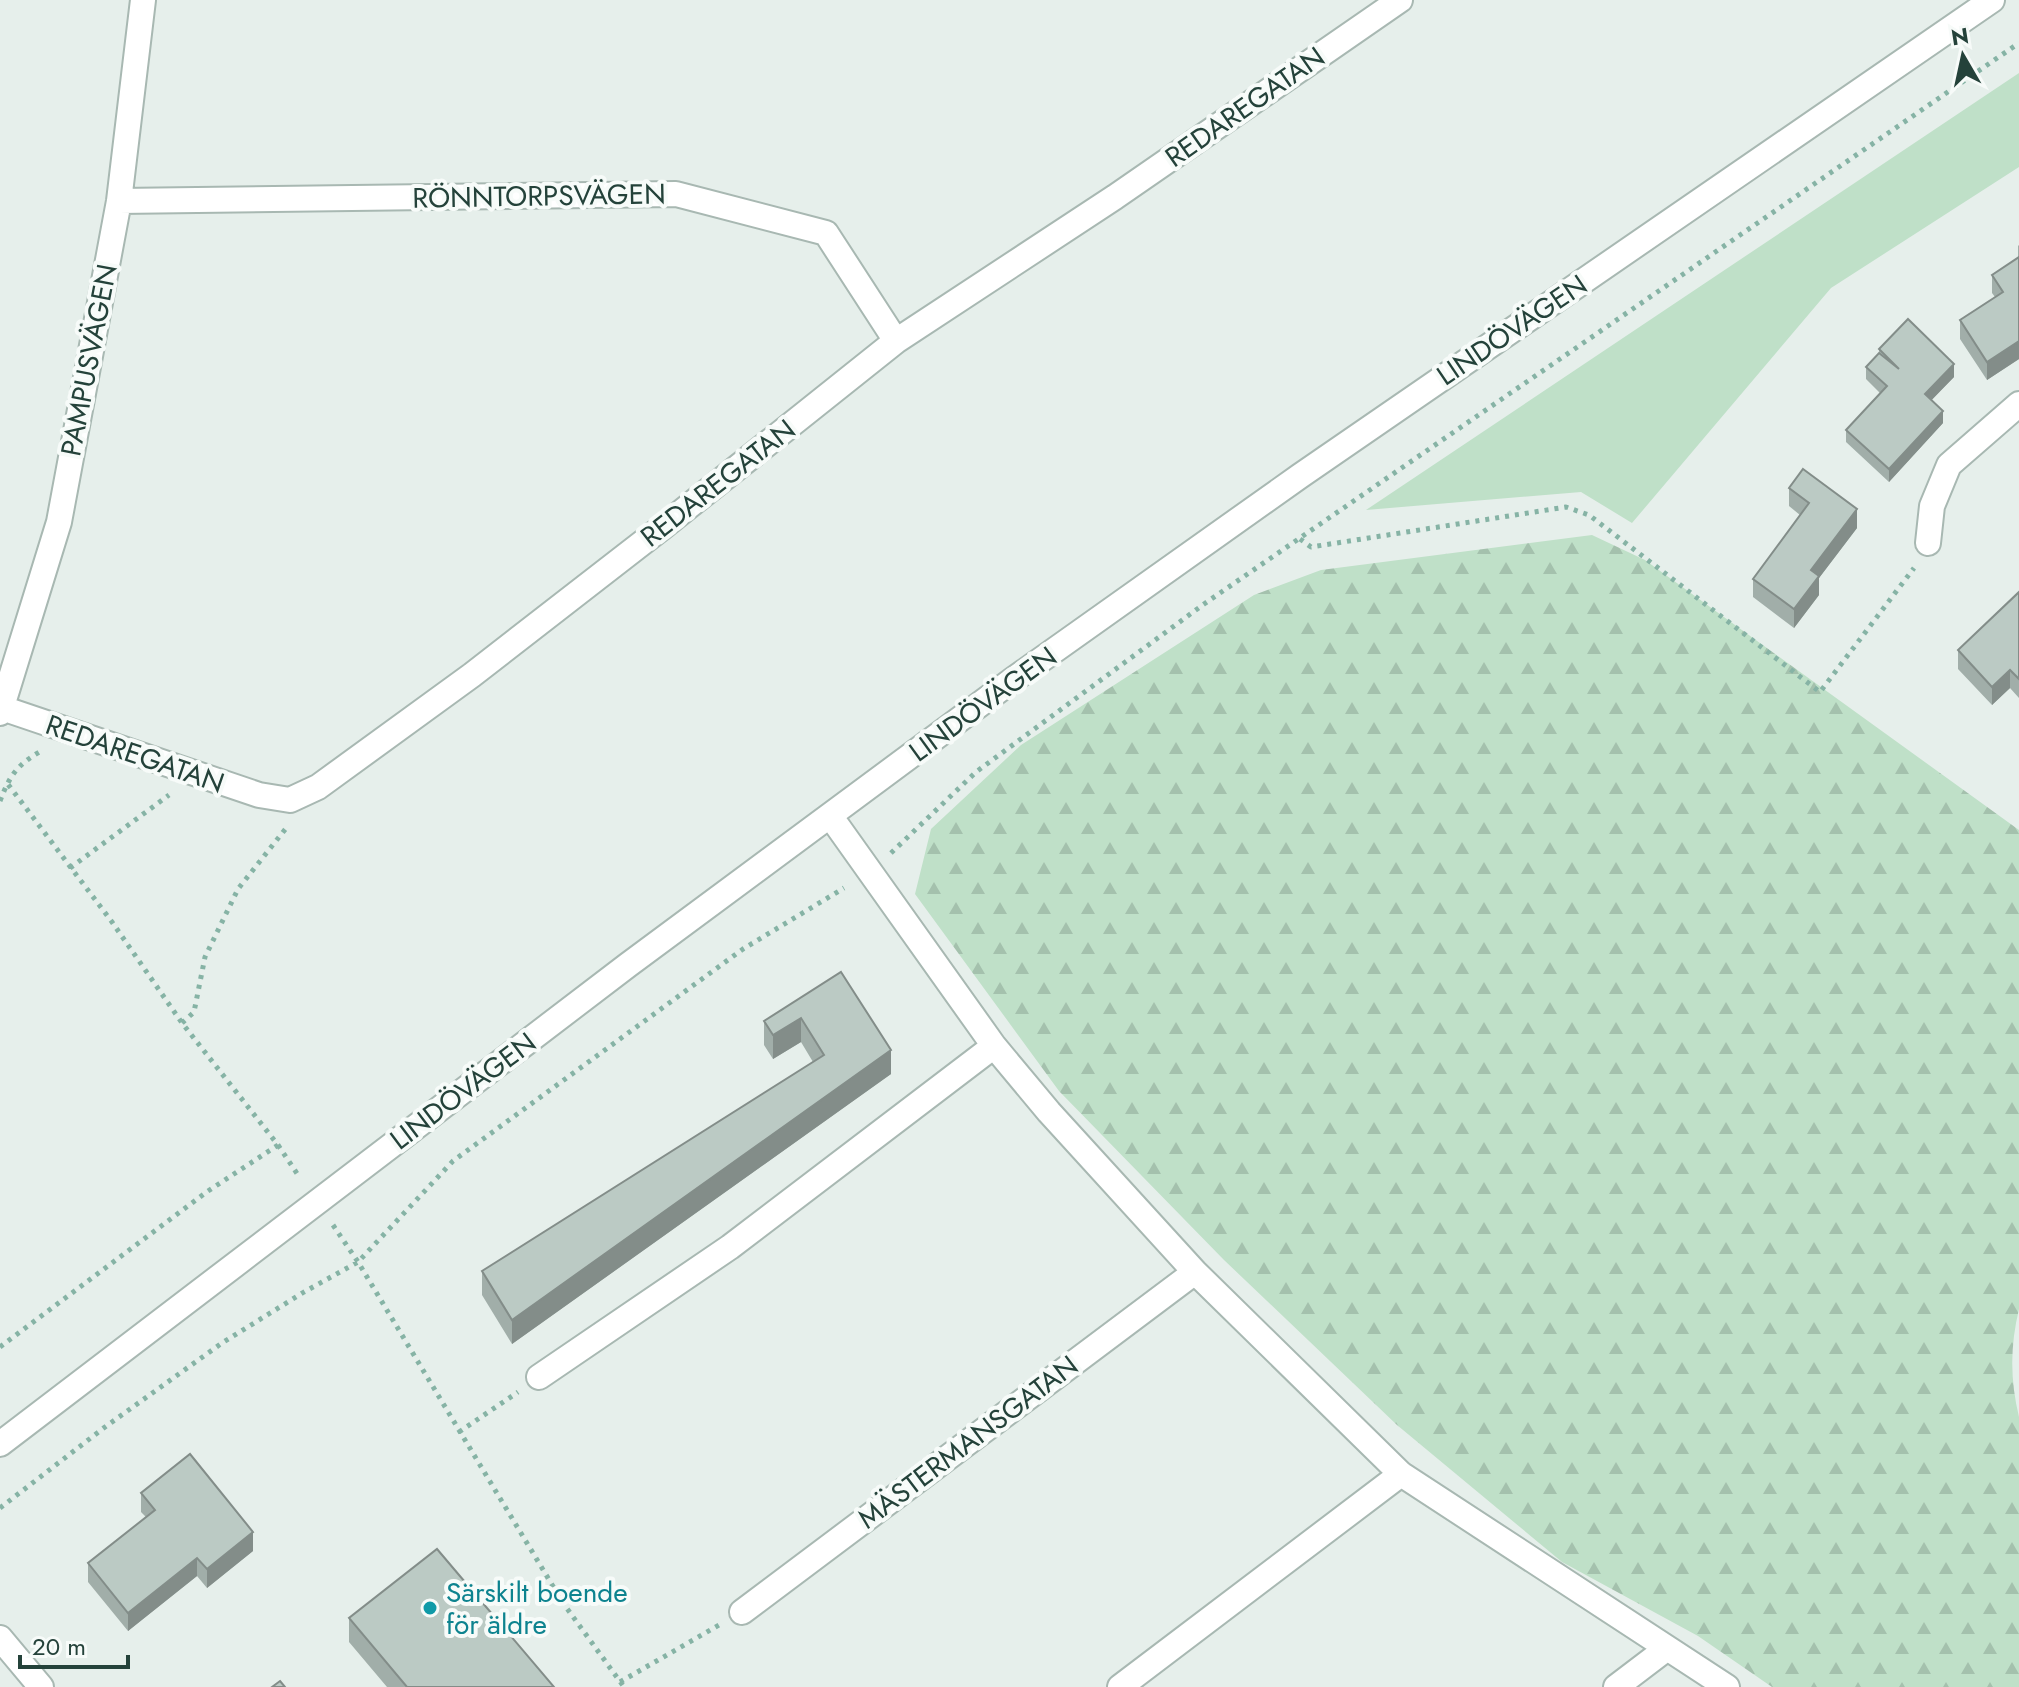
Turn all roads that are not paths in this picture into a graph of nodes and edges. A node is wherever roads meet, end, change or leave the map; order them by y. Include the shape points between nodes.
1 (143, 0) edge
2 (1400, 0) edge
3 (1992, 0) edge
4 (119, 201) junction
5 (896, 341) junction
6 (2019, 404) edge
7 (1928, 543) road end
8 (1, 711) edge
9 (831, 817) junction
10 (994, 1046) junction
11 (1195, 1272) junction
12 (539, 1377) road end
13 (0, 1444) edge
14 (1401, 1474) junction
15 (742, 1612) road end
16 (0, 1638) edge
17 (1666, 1649) junction
18 (41, 1687) edge
19 (1120, 1687) edge
20 (1616, 1687) edge
21 (1727, 1687) edge

1 - 4 street, PAMPUSVÄGEN
2 - 5 street, REDAREGATAN
3 - 9 street, LINDÖVÄGEN via 1300,476
4 - 5 street, RÖNNTORPSVÄGEN via 676,194 826,233
4 - 8 street, PAMPUSVÄGEN via 59,522
5 - 8 street, REDAREGATAN via 472,675 318,787 290,800 259,795
6 - 7 street via 1949,465 1932,506
9 - 10 street
9 - 13 street, LINDÖVÄGEN via 628,965
10 - 11 street
10 - 12 street via 730,1247
11 - 14 street
11 - 15 street, MÄSTERMANSGATAN
14 - 17 street
14 - 19 street
16 - 18 street
17 - 20 street
17 - 21 street

